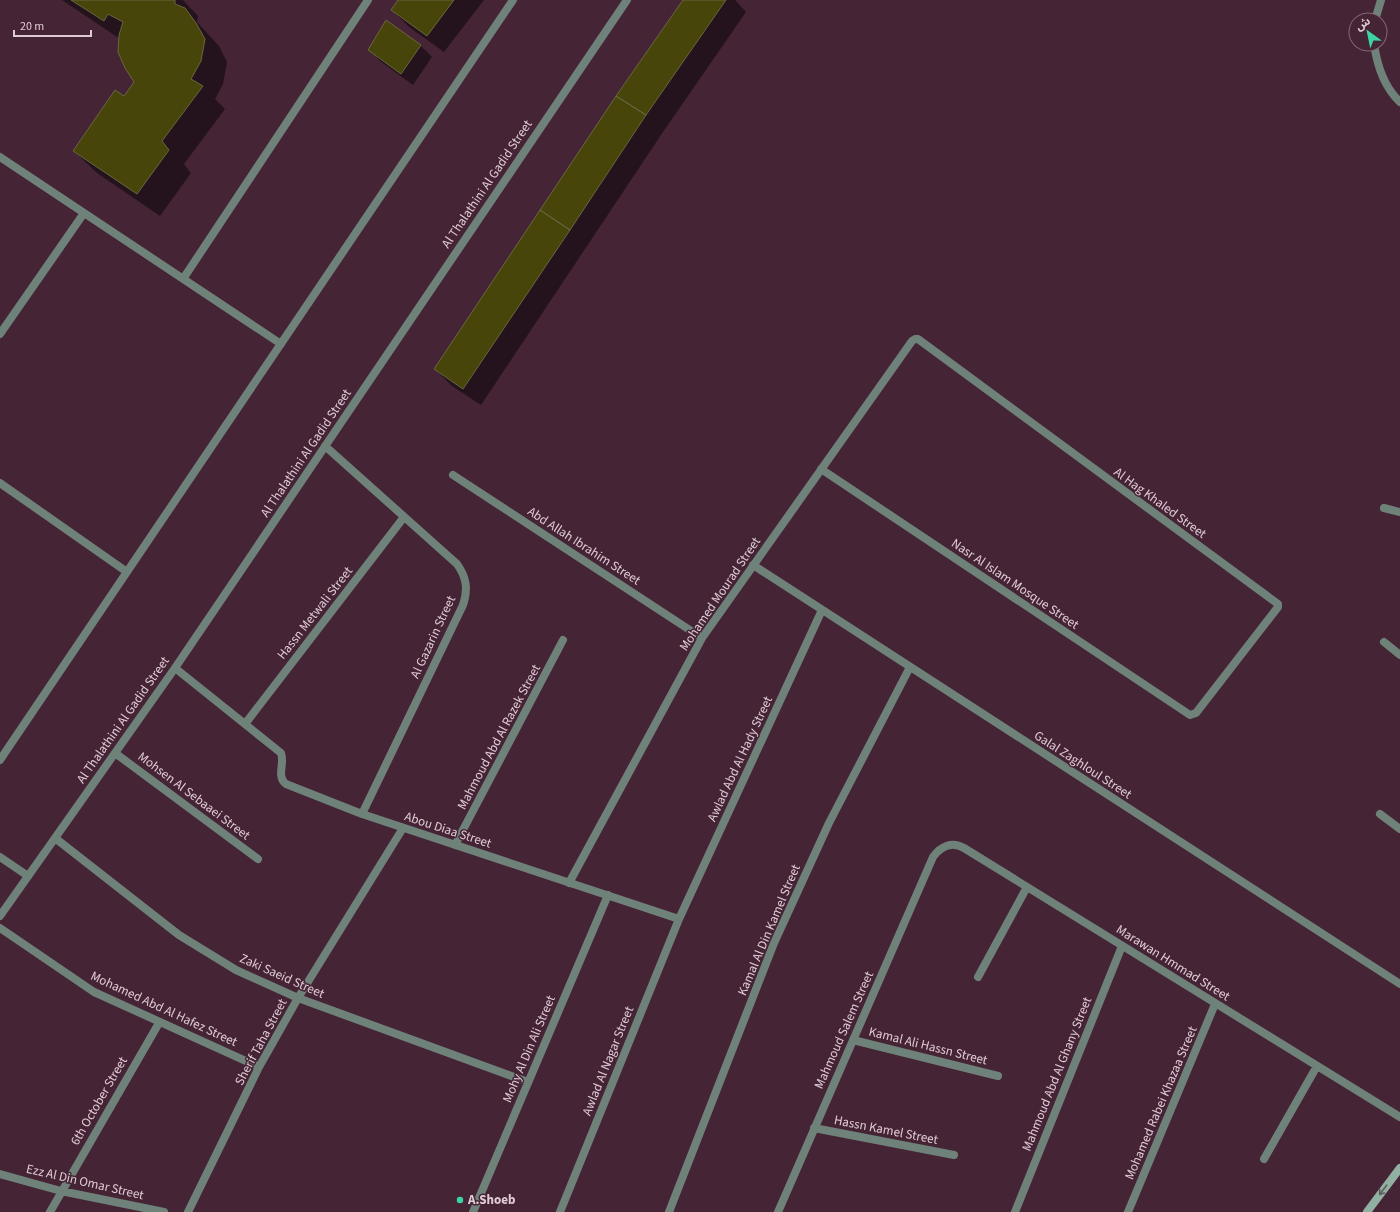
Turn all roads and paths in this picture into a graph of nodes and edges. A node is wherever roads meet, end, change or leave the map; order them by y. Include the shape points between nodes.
1 (368, 0) edge
2 (513, 0) edge
3 (627, 0) edge
4 (1380, 0) edge
5 (1377, 12) edge
6 (1375, 52) edge
7 (1400, 102) edge
8 (0, 157) edge
9 (84, 213) junction
10 (183, 279) junction
11 (0, 334) edge
12 (918, 339) joint
13 (281, 344) junction
14 (324, 446) junction
15 (821, 469) junction
16 (453, 475) dead end
17 (0, 483) edge
18 (1384, 508) dead end
19 (1400, 512) edge
20 (404, 517) junction
21 (753, 566) junction
22 (127, 572) junction
23 (822, 610) junction
24 (702, 638) junction
25 (564, 640) dead end
26 (1384, 642) dead end
27 (1400, 655) edge
28 (910, 667) junction
29 (175, 668) junction
30 (1196, 712) joint
31 (245, 724) junction
32 (115, 752) junction
33 (0, 760) edge
34 (362, 814) junction
35 (1380, 814) dead end
36 (404, 828) junction
37 (1400, 829) edge
38 (55, 838) junction
39 (455, 845) junction
40 (0, 857) edge
41 (933, 857) joint
42 (258, 859) dead end
43 (28, 876) junction
44 (570, 883) junction
45 (1027, 887) junction
46 (608, 895) junction
47 (0, 916) edge
48 (680, 919) junction
49 (0, 928) edge
50 (1122, 946) junction
51 (978, 977) dead end
52 (1400, 984) edge
53 (298, 998) junction
54 (1215, 1004) junction
55 (159, 1023) junction
56 (853, 1040) junction
57 (1317, 1066) junction
58 (259, 1067) junction
59 (998, 1076) dead end
60 (528, 1082) junction
61 (1400, 1117) edge
62 (814, 1128) junction
63 (954, 1155) dead end
64 (1264, 1159) dead end
65 (1400, 1168) edge
66 (0, 1174) edge
67 (61, 1191) junction
68 (1130, 1211) edge
69 (50, 1212) edge
70 (164, 1212) edge
71 (188, 1212) edge
72 (473, 1212) edge
73 (560, 1212) edge
74 (669, 1212) edge
75 (778, 1212) edge
76 (1015, 1212) edge
77 (1367, 1212) edge

1 - 10 street
2 - 13 street
3 - 14 street, Al Thalathini Al Gadid Street
4 - 5 street
6 - 7 street via 1385,81
8 - 9 street
9 - 10 street
9 - 11 street
10 - 13 street
12 - 15 street, Mohamed Mourad Street via 912,341
12 - 30 street, Al Hag Khaled Street via 1278,604 1278,608
13 - 22 street
14 - 20 street, Al Gazarin Street
14 - 29 street, Al Thalathini Al Gadid Street
15 - 21 street, Mohamed Mourad Street
15 - 30 street, Nasr Al Islam Mosque Street via 1190,714
16 - 24 street, Abd Allah Ibrahim Street
17 - 22 street
18 - 19 street
20 - 31 street, Hassn Metwali Street
20 - 34 street, Al Gazarin Street via 457,564 465,580 466,597
21 - 23 street, Galal Zaghloul Street
21 - 24 street, Mohamed Mourad Street
22 - 33 street
23 - 28 street, Galal Zaghloul Street
23 - 48 street, Awlad Abd Al Hady Street
24 - 44 street, Mohamed Mourad Street
25 - 39 street, Mahmoud Abd Al Razek Street
26 - 27 street
28 - 52 street, Galal Zaghloul Street
28 - 74 street, Kamal Al Din Kamel Street via 829,823 774,943
29 - 31 street
29 - 32 street, Al Thalathini Al Gadid Street
31 - 34 street, Abou Diaa Street via 281,753 283,758 280,776 286,784
32 - 38 street, Al Thalathini Al Gadid Street
32 - 42 street, Mohsen Al Sebaaei Street
34 - 36 street, Abou Diaa Street
35 - 37 street
36 - 39 street, Abou Diaa Street
36 - 53 street, Sherif Taha Street
38 - 43 street, Al Thalathini Al Gadid Street
38 - 53 street, Zaki Saeid Street via 179,936 236,970
39 - 44 street, Abou Diaa Street
40 - 43 street
41 - 45 street, Marawan Hmmad Street via 943,847 960,846
41 - 56 street, Mahmoud Salem Street
43 - 47 street, Al Thalathini Al Gadid Street
44 - 46 street, Abou Diaa Street
45 - 50 street, Marawan Hmmad Street
45 - 51 street
46 - 48 street, Abou Diaa Street
46 - 60 street, Mohy Al Din Ali Street
48 - 73 street, Awlad Al Nagar Street
49 - 55 street, Mohamed Abd Al Hafez Street via 94,992
50 - 54 street, Marawan Hmmad Street
50 - 76 street, Mahmoud Abd Al Ghany Street
53 - 58 street, Sherif Taha Street
53 - 60 street, Zaki Saeid Street
54 - 57 street, Marawan Hmmad Street
54 - 68 street, Mohamed Rabei Khazaa Street
55 - 58 street, Mohamed Abd Al Hafez Street
55 - 67 street, 6th October Street
56 - 59 street, Kamal Ali Hassn Street
56 - 62 street, Mahmoud Salem Street
57 - 61 street, Marawan Hmmad Street
57 - 64 street
58 - 71 street, Sherif Taha Street
60 - 72 street, Mohy Al Din Ali Street
62 - 63 street, Hassn Kamel Street
62 - 75 street, Mahmoud Salem Street
65 -> 77 street
66 - 67 street, Ezz Al Din Omar Street
67 - 69 street, 6th October Street
67 - 70 street, Ezz Al Din Omar Street

